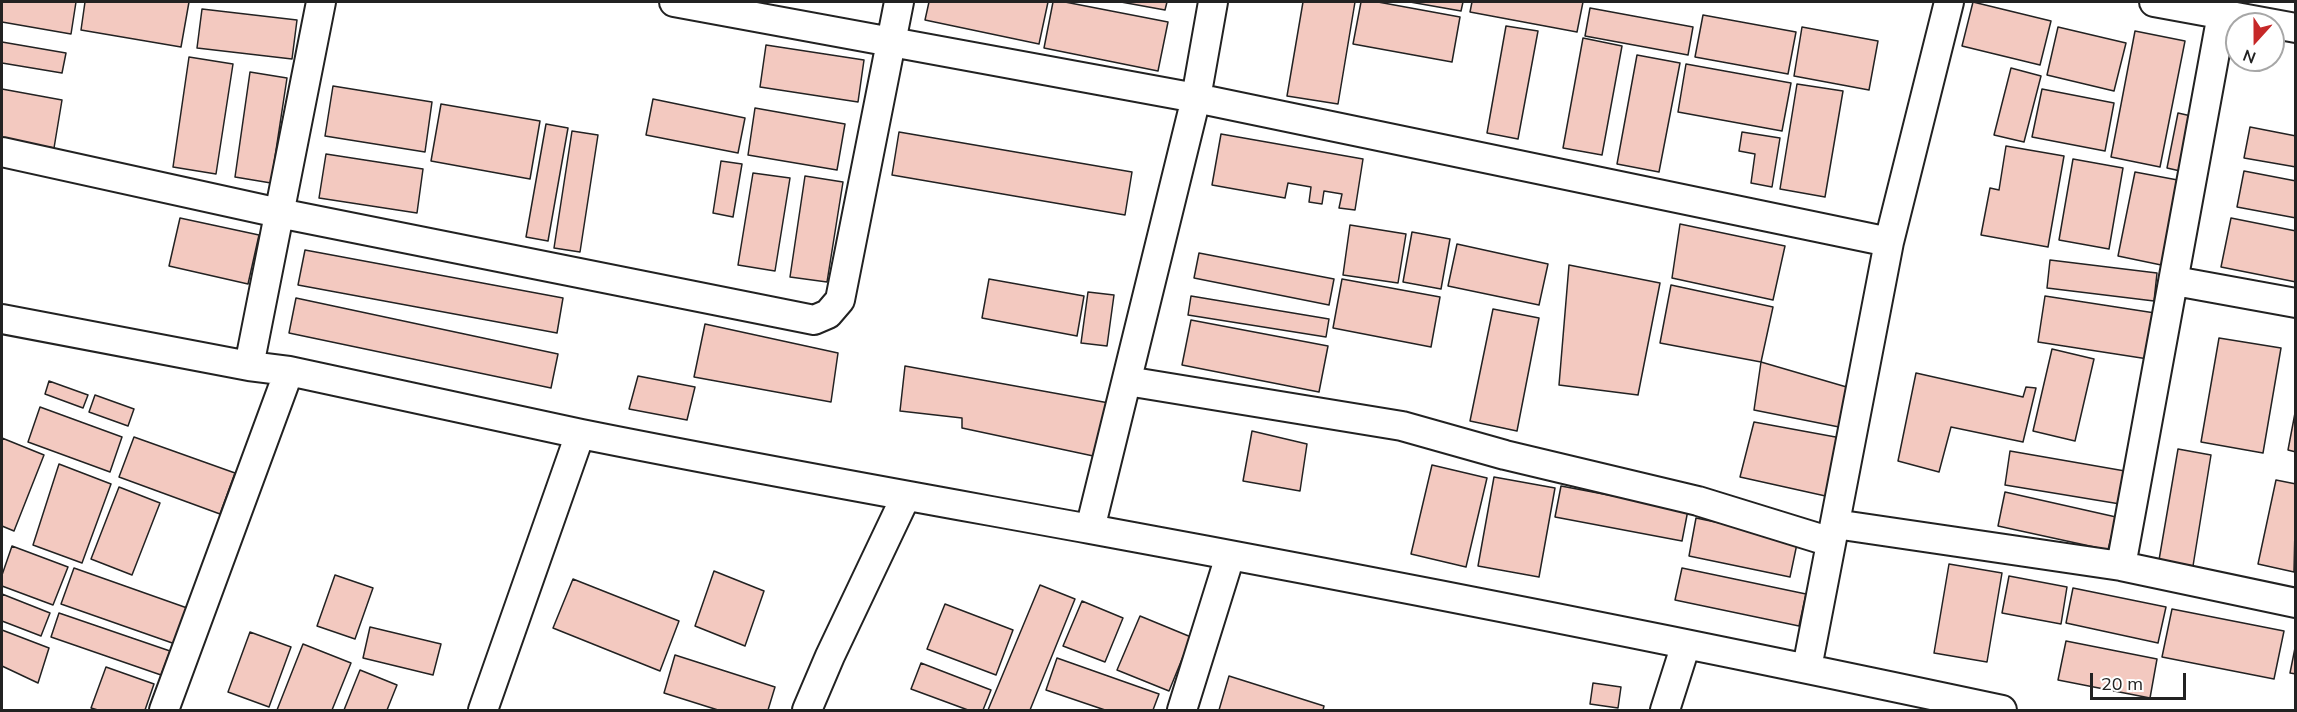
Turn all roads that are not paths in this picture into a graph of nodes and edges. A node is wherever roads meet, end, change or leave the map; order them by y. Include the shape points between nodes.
1 (321, 2) edge
2 (674, 2) edge
3 (899, 2) edge
4 (1213, 2) edge
5 (1949, 2) edge
6 (2154, 2) edge
7 (2222, 14) junction
8 (2295, 28) edge
9 (890, 41) junction
10 (1196, 98) junction
11 (2, 152) edge
12 (279, 213) junction
13 (1889, 242) junction
14 (2175, 281) junction
15 (2295, 303) edge
16 (2, 319) edge
17 (249, 366) junction
18 (289, 371) junction
19 (1126, 381) junction
20 (580, 434) junction
21 (906, 496) junction
22 (1090, 529) junction
23 (1833, 533) junction
24 (1230, 556) junction
25 (2121, 566) junction
26 (2295, 603) edge
27 (1686, 644) junction
28 (1807, 668) junction
29 (164, 711) edge
30 (483, 711) edge
31 (807, 711) edge
32 (1182, 711) edge
33 (1665, 711) edge
34 (2002, 711) edge

1 - 12 street
2 - 9 street
3 - 9 street
4 - 10 street
5 - 13 street
6 - 7 street
7 - 8 street
7 - 14 street
9 - 10 street
9 - 12 street via 840,300 828,314 814,320
10 - 13 street
10 - 19 street
11 - 12 street
12 - 17 street
13 - 23 street
14 - 15 street
14 - 25 street
16 - 17 street
17 - 18 street
18 - 20 street
18 - 29 street
19 - 22 street
19 - 23 street via 1402,426 1505,455
20 - 21 street
20 - 30 street
21 - 22 street
21 - 31 street
22 - 24 street
23 - 25 street
23 - 28 street
24 - 27 street
24 - 32 street
25 - 26 street
27 - 28 street
27 - 33 street
28 - 34 street

